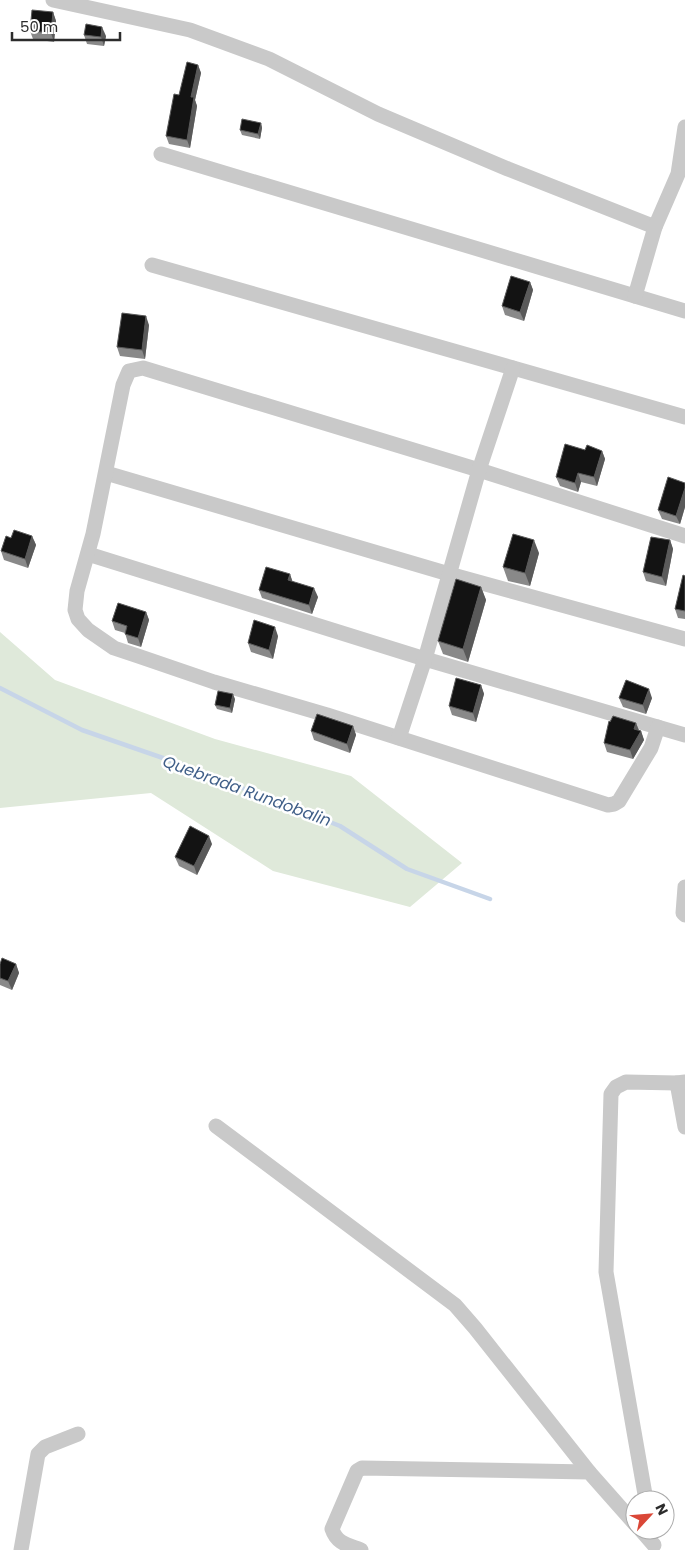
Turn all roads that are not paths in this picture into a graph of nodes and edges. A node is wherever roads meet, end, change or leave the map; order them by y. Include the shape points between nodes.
1 (54, 0) edge
2 (685, 127) edge
3 (161, 154) dead end
4 (682, 175) edge
5 (654, 227) junction
6 (152, 265) dead end
7 (635, 296) junction
8 (685, 311) edge
9 (513, 368) junction
10 (685, 416) edge
11 (478, 470) junction
12 (106, 473) junction
13 (685, 536) edge
14 (88, 554) junction
15 (449, 574) junction
16 (685, 639) edge
17 (425, 659) junction
18 (658, 727) junction
19 (685, 735) edge
20 (399, 738) junction
21 (685, 887) edge
22 (684, 914) edge
23 (681, 1083) edge
24 (216, 1126) dead end
25 (685, 1127) edge
26 (78, 1434) dead end
27 (589, 1472) junction
28 (644, 1490) edge
29 (625, 1513) edge
30 (21, 1550) edge
31 (361, 1550) edge

1 - 5 street via 190,30 269,59 378,114
2 - 4 street
3 - 7 street
4 - 5 street
5 - 7 street
6 - 9 street
7 - 8 street
9 - 10 street
9 - 11 street
11 - 12 street via 143,368 129,372 123,385
11 - 13 street
11 - 15 street
12 - 14 street
12 - 15 street
14 - 17 street
14 - 20 street via 75,610 88,630 114,648
15 - 16 street
15 - 17 street
17 - 18 street
17 - 20 street
18 - 19 street
18 - 20 street via 651,748 618,801 608,805
21 - 22 street
23 - 25 street
23 - 28 street via 626,1082 616,1086 611,1094 606,1272
24 - 27 street via 455,1305
26 - 30 street via 45,1447 38,1454
27 - 29 street
27 - 31 street via 362,1468 357,1471 332,1529 335,1538

